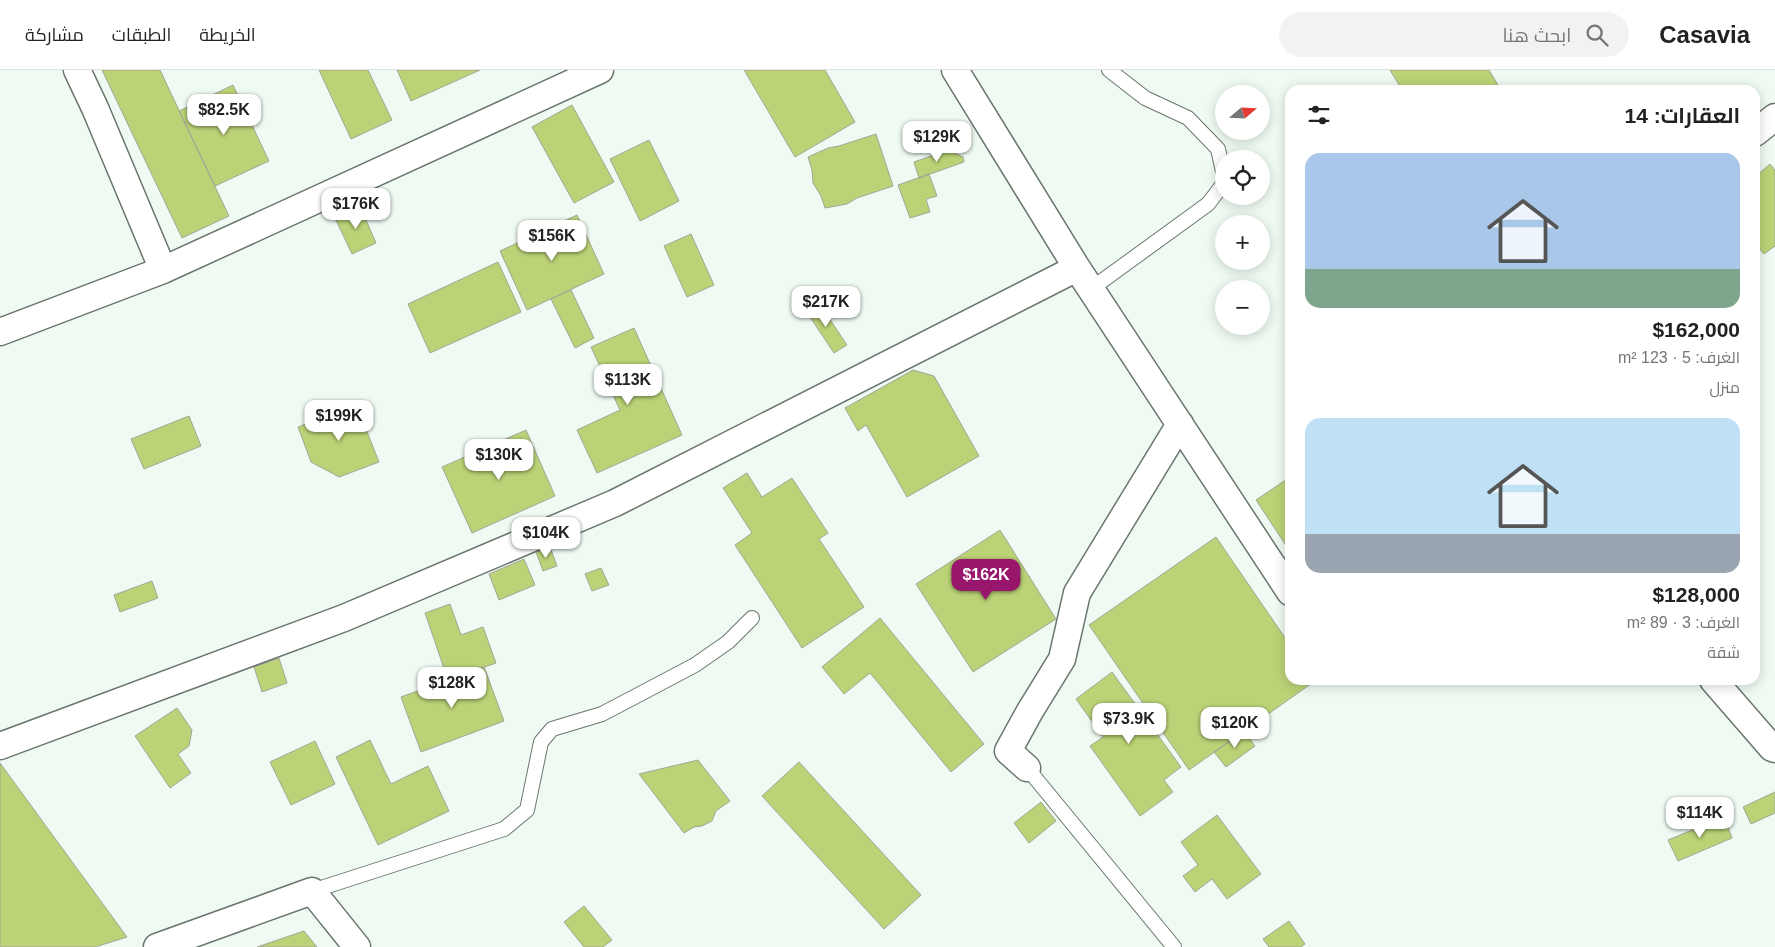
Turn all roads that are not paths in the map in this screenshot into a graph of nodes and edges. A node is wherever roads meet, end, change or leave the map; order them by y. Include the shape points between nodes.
1 (77, 70) edge
2 (600, 70) edge
3 (955, 70) edge
4 (1109, 70) edge
5 (1775, 117) edge
6 (1760, 129) edge
7 (1218, 150) edge
8 (1215, 195) edge
9 (162, 270) junction
10 (1084, 279) junction
11 (0, 332) edge
12 (1180, 424) junction
13 (1285, 584) edge
14 (752, 618) dead end
15 (1717, 685) edge
16 (0, 746) edge
17 (1775, 749) edge
18 (1027, 768) joint
19 (312, 891) junction
20 (157, 947) edge
21 (357, 947) edge
22 (1174, 947) edge

1 - 9 street
2 - 9 street
3 - 10 street
4 - 7 lane via 1145,98 1188,118
5 - 6 street
8 - 10 lane via 1208,204
9 - 11 street
10 - 12 street
10 - 16 street via 615,503 344,618
12 - 13 street
12 - 18 street via 1077,593 1062,659 1008,751
14 - 19 lane via 728,642 695,664 602,714 552,729 541,742 527,810 504,829
15 - 17 street
18 - 22 lane
19 - 20 street
19 - 21 street

